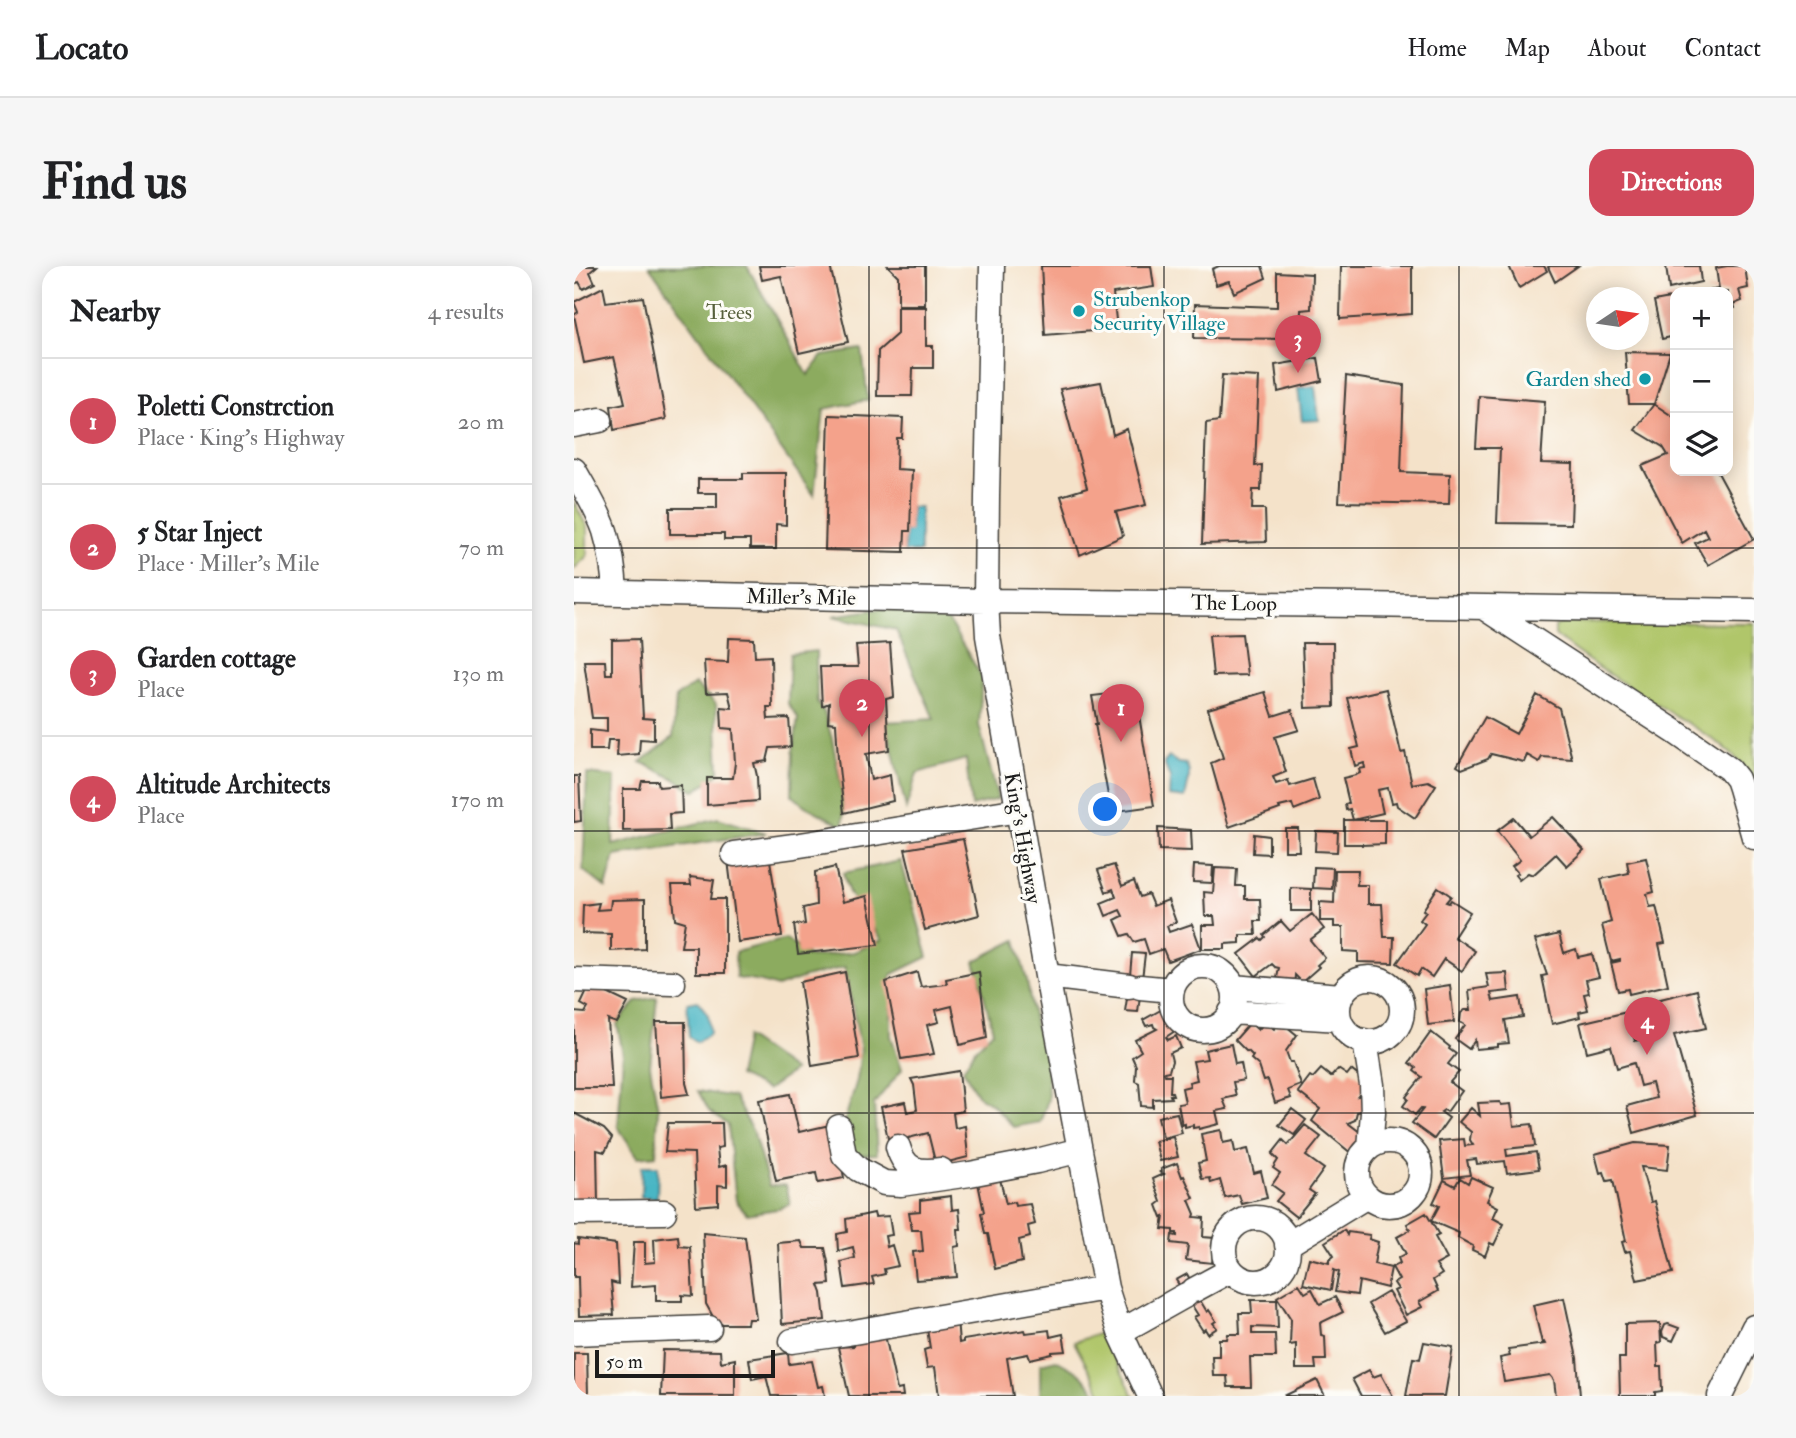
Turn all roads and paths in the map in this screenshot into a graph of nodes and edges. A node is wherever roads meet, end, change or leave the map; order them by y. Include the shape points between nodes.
1 (992, 266) edge
2 (600, 420) dead end
3 (574, 425) edge
4 (574, 470) edge
5 (574, 592) edge
6 (615, 592) junction
7 (986, 601) junction
8 (1482, 606) junction
9 (1754, 611) edge
10 (1018, 810) junction
11 (1754, 837) edge
12 (734, 854) dead end
13 (1047, 976) junction
14 (574, 980) edge
15 (673, 983) dead end
16 (1233, 987) junction
17 (1172, 990) junction
18 (1340, 1008) junction
19 (1231, 1012) junction
20 (1374, 1040) junction
21 (839, 1127) dead end
22 (1380, 1144) junction
23 (1079, 1146) junction
24 (898, 1147) dead end
25 (1363, 1190) junction
26 (664, 1212) dead end
27 (574, 1213) edge
28 (1284, 1238) junction
29 (1231, 1270) junction
30 (1106, 1288) junction
31 (1754, 1327) edge
32 (709, 1328) dead end
33 (1120, 1332) junction
34 (574, 1333) edge
35 (792, 1341) dead end
36 (1150, 1396) edge
37 (1720, 1396) edge

1 - 7 street, King's Highway
2 - 3 street
4 - 6 street via 605,531
5 - 6 street, Miller's Mile
6 - 7 street, Miller's Mile
7 - 8 street, The Loop
7 - 10 street, King's Highway
8 - 9 street, The Loop
8 - 11 street via 1729,769 1737,779
10 - 12 street
10 - 13 street, King's Highway
13 - 17 street
13 - 23 street, King's Highway
14 - 15 street
16 - 17 street via 1221,971 1201,966 1183,973
16 - 18 street
16 - 19 street
17 - 19 street via 1174,1011 1187,1026 1217,1027
18 - 19 street
18 - 20 street via 1349,1034
18 - 20 street via 1346,988 1353,982 1371,978 1388,984 1400,999 1401,1018 1391,1033
20 - 22 street via 1373,1113
21 - 23 street via 844,1155 884,1183 970,1174 1037,1161
22 - 25 street via 1363,1154 1359,1164
22 - 25 street via 1400,1143 1409,1148 1420,1165 1419,1186 1396,1205 1375,1202
23 - 24 street via 931,1171 913,1168 902,1160
23 - 30 street, King's Highway
25 - 28 street
26 - 27 street
28 - 29 street via 1288,1254 1280,1271 1265,1281 1246,1280
28 - 29 street via 1265,1220 1255,1218 1237,1225 1224,1251
29 - 33 street
30 - 33 street, King's Highway
30 - 35 street
31 - 37 street
32 - 34 street
33 - 36 street, King's Highway

